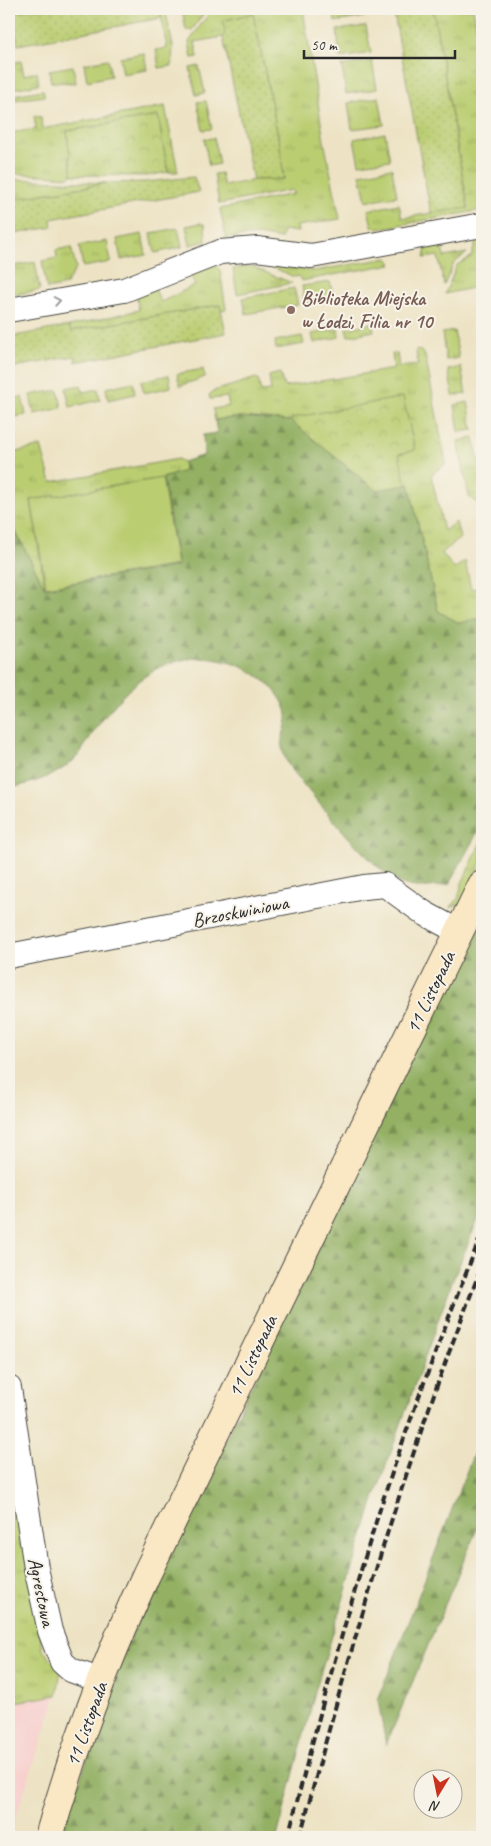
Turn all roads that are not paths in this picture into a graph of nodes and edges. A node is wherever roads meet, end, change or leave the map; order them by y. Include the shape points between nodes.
1 (482, 225) edge
2 (9, 310) edge
3 (482, 885) edge
4 (459, 932) junction
5 (9, 956) edge
6 (9, 1388) edge
7 (101, 1681) junction
8 (49, 1837) edge

2 -> 1 street via 124,290 220,252 258,249 311,256
3 - 4 street, 11 Listopada
4 - 5 street, Brzoskwiniowa via 385,886 364,886
4 - 7 street, 11 Listopada via 146,1574
6 - 7 street, Agrestowa via 36,1568 52,1638 62,1662 71,1670
7 - 8 street, 11 Listopada

